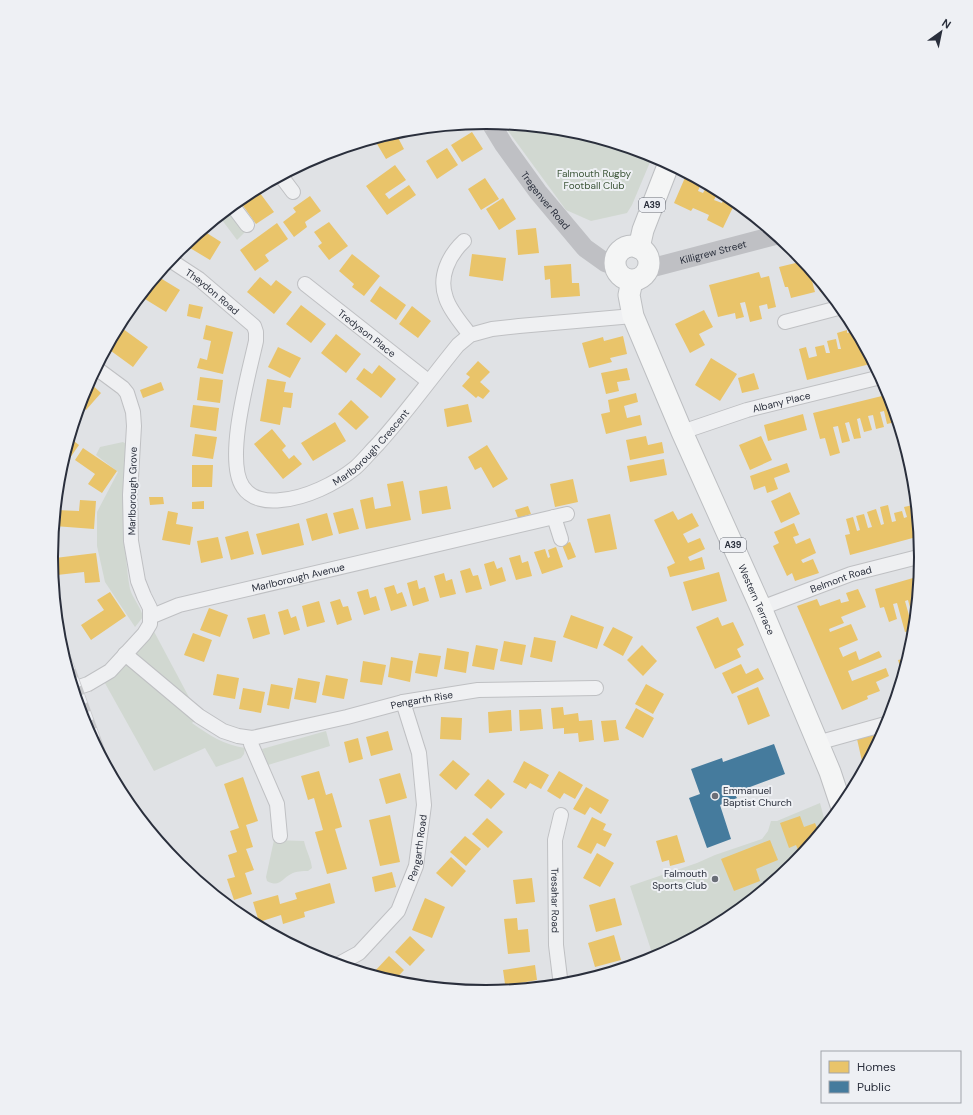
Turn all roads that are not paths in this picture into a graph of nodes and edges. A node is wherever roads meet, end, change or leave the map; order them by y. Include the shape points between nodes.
1 (494, 129) edge
2 (667, 169) edge
3 (285, 179) edge
4 (294, 192) dead end
5 (236, 210) edge
6 (247, 225) dead end
7 (771, 237) edge
8 (464, 241) dead end
9 (639, 248) junction
10 (175, 264) edge
11 (614, 264) junction
12 (649, 267) junction
13 (632, 281) junction
14 (306, 284) dead end
15 (835, 309) edge
16 (634, 316) junction
17 (786, 322) dead end
18 (254, 326) joint
19 (470, 335) junction
20 (101, 371) edge
21 (875, 378) edge
22 (428, 381) junction
23 (682, 432) junction
24 (561, 539) dead end
25 (915, 558) edge
26 (761, 608) junction
27 (150, 616) junction
28 (125, 654) junction
29 (79, 687) edge
30 (596, 688) dead end
31 (403, 702) junction
32 (880, 725) edge
33 (252, 738) junction
34 (817, 743) junction
35 (840, 801) edge
36 (561, 815) dead end
37 (280, 836) dead end
38 (344, 961) edge
39 (560, 979) edge

1 - 11 street, Tregenver Road via 538,192 586,248 606,263
2 - 9 main road, A39 via 643,230
3 - 4 street
5 - 6 street
7 - 12 street, Killigrew Street
8 - 19 street via 449,259 444,290 446,299
9 - 11 main road via 625,247 615,257
9 - 12 main road via 647,256
10 - 18 street, Theydon Road via 199,279
11 - 13 main road via 620,276
12 - 13 main road via 643,277
13 - 16 main road, Western Terrace / A39 via 629,294
14 - 22 street, Tredyson Place
15 - 17 street
16 - 19 street, Marlborough Crescent via 492,329
16 - 23 main road, Western Terrace / A39
18 - 22 street, Marlborough Crescent via 256,342 238,427 235,461 242,487 259,499 288,500 314,491 346,475 356,468 395,425
19 - 22 street, Marlborough Crescent via 458,345
20 - 27 street, Marlborough Grove via 123,388 134,412 130,496 131,541 138,581 150,608
21 - 23 street, Albany Place via 746,410
23 - 26 main road, Western Terrace / A39
24 - 27 street, Marlborough Avenue via 560,516 179,605
25 - 26 street, Belmont Road via 851,574
26 - 34 main road, Western Terrace / A39
27 - 28 street via 150,624 144,634
28 - 29 street via 110,671
28 - 33 street, Pengarth Rise via 199,716 223,731
30 - 31 street, Pengarth Rise via 478,690
31 - 33 street, Pengarth Rise
31 - 38 street, Pengarth Road via 419,753 424,805 416,866 398,911 359,953
32 - 34 street
33 - 37 street via 251,744 277,804
34 - 35 main road, Western Terrace / A39
36 - 39 street, Tresahar Road via 555,840 556,945

